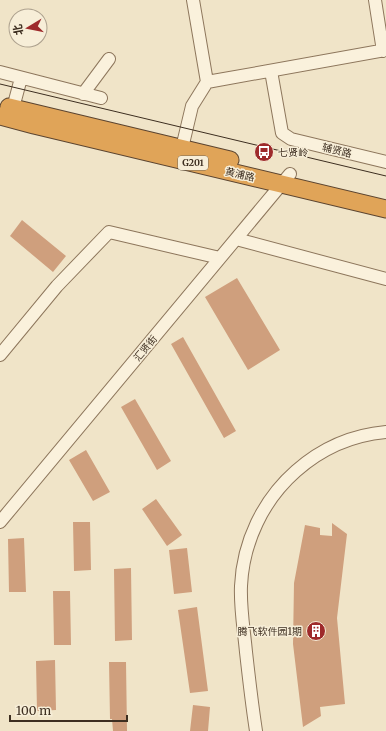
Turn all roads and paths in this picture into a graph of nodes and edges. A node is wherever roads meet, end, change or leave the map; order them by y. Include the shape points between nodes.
1 (194, 0) edge
2 (375, 0) edge
3 (385, 51) edge
4 (109, 59) dead end
5 (271, 70) junction
6 (0, 72) edge
7 (21, 78) junction
8 (207, 82) junction
9 (83, 94) junction
10 (101, 98) dead end
11 (3, 114) edge
12 (182, 148) junction
13 (386, 162) edge
14 (285, 179) junction
15 (386, 197) edge
16 (386, 209) edge
17 (236, 239) junction
18 (220, 258) junction
19 (386, 279) edge
20 (0, 355) edge
21 (386, 432) edge
22 (0, 522) edge
23 (256, 731) edge

1 - 8 street
2 - 3 street
3 - 5 street
4 - 9 street
5 - 8 street
5 - 13 street, 辅贤路 via 282,134 291,139
6 - 7 street
7 - 9 street
7 - 11 street
8 - 12 street via 192,106
9 - 10 street
11 - 12 highway, 黄浦路 / G201
11 - 14 highway, 黄浦路 / G201
12 - 14 highway, 黄浦路 / G201
14 - 15 highway, 黄浦路 / G201
14 - 16 highway, 黄浦路 / G201
14 - 17 street, 汇贤街
17 - 18 street, 汇贤街
17 - 19 street
18 - 20 street via 109,232 57,286
18 - 22 street, 汇贤街
21 - 23 street via 347,440 306,462 272,495 255,527 243,566 241,586 243,628

